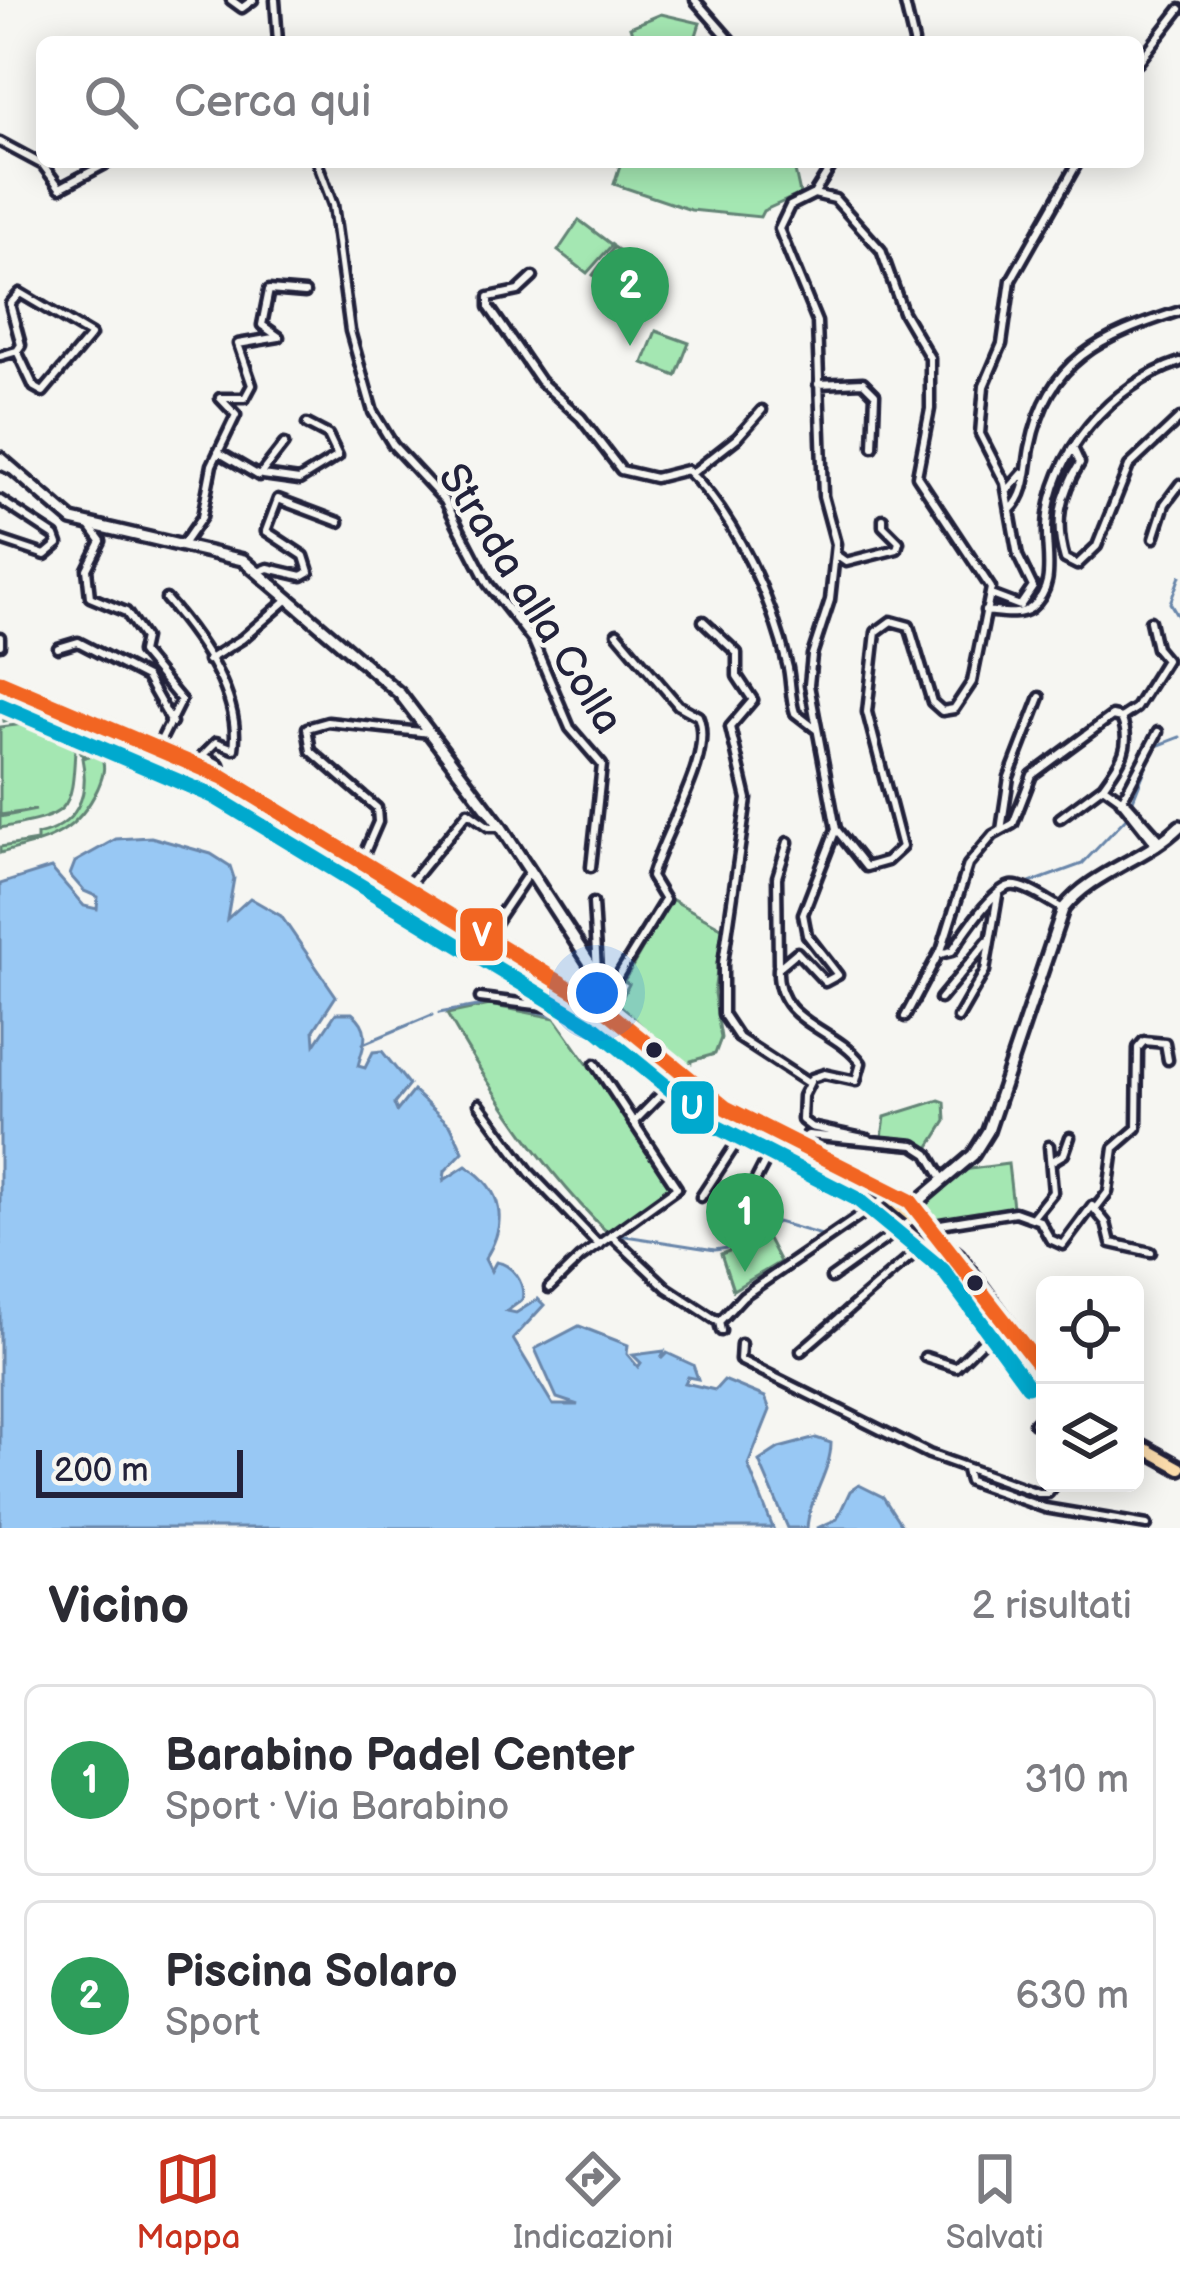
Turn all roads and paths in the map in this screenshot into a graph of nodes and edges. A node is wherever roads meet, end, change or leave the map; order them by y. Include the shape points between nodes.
1 (231, 0) edge
2 (253, 0) edge
3 (275, 0) edge
4 (695, 0) edge
5 (904, 0) edge
6 (1180, 9) edge
7 (278, 36) edge
8 (727, 36) edge
9 (913, 36) edge
10 (1144, 55) edge
11 (0, 142) edge
12 (36, 161) edge
13 (45, 168) edge
14 (98, 168) edge
15 (319, 168) edge
16 (831, 168) edge
17 (1075, 168) edge
18 (814, 194) junction
19 (533, 277) dead end
20 (305, 293) dead end
21 (1180, 311) edge
22 (17, 351) junction
23 (0, 356) edge
24 (1180, 362) edge
25 (818, 384) junction
26 (762, 410) dead end
27 (1180, 418) edge
28 (308, 424) dead end
29 (284, 444) dead end
30 (873, 447) dead end
31 (1074, 450) junction
32 (218, 452) junction
33 (4, 464) edge
34 (1026, 470) junction
35 (691, 474) junction
36 (263, 475) junction
37 (1180, 484) edge
38 (1007, 491) junction
39 (0, 500) edge
40 (1011, 509) junction
41 (884, 519) dead end
42 (339, 522) dead end
43 (90, 526) junction
44 (1154, 538) dead end
45 (0, 540) edge
46 (184, 542) junction
47 (836, 554) junction
48 (257, 572) junction
49 (991, 595) junction
50 (166, 599) dead end
51 (289, 599) junction
52 (985, 611) junction
53 (703, 621) dead end
54 (1150, 621) dead end
55 (617, 632) dead end
56 (58, 648) dead end
57 (208, 660) junction
58 (0, 682) edge
59 (1040, 697) dead end
60 (1121, 718) junction
61 (172, 723) junction
62 (820, 732) junction
63 (1158, 732) dead end
64 (434, 734) junction
65 (158, 746) junction
66 (223, 776) junction
67 (1102, 786) junction
68 (1122, 802) junction
69 (1060, 818) dead end
70 (1180, 826) edge
71 (501, 827) junction
72 (836, 829) junction
73 (1000, 830) junction
74 (788, 842) dead end
75 (1160, 844) junction
76 (902, 847) junction
77 (914, 848) dead end
78 (361, 862) junction
79 (591, 867) dead end
80 (530, 872) junction
81 (406, 888) junction
82 (998, 895) junction
83 (593, 903) dead end
84 (1063, 909) junction
85 (485, 936) junction
86 (987, 942) junction
87 (940, 954) junction
88 (778, 968) junction
89 (596, 973) junction
90 (608, 991) junction
91 (480, 998) dead end
92 (586, 999) junction
93 (940, 999) dead end
94 (607, 1011) junction
95 (905, 1017) dead end
96 (958, 1018) dead end
97 (1168, 1060) dead end
98 (596, 1064) dead end
99 (681, 1074) junction
100 (808, 1083) junction
101 (479, 1104) dead end
102 (751, 1121) junction
103 (633, 1124) junction
104 (779, 1134) junction
105 (1070, 1137) dead end
106 (868, 1139) junction
107 (798, 1142) junction
108 (1049, 1146) dead end
109 (1054, 1160) junction
110 (942, 1179) junction
111 (887, 1194) junction
112 (701, 1197) dead end
113 (762, 1204) dead end
114 (1095, 1209) junction
115 (915, 1212) junction
116 (1031, 1218) junction
117 (611, 1235) junction
118 (599, 1245) junction
119 (1151, 1252) dead end
120 (831, 1279) dead end
121 (549, 1288) dead end
122 (1005, 1319) junction
123 (741, 1343) dead end
124 (801, 1352) dead end
125 (926, 1357) dead end
126 (1036, 1361) edge
127 (1144, 1448) edge
128 (1180, 1468) edge
129 (966, 1469) junction
130 (1036, 1489) edge
131 (1148, 1525) dead end

1 - 2 street via 240,8
3 - 7 street
4 - 8 street
5 - 9 street
6 - 10 street
11 - 12 street
13 - 14 street via 60,188
15 - 79 street, Strada alla Colla via 373,412 445,501 493,591 533,641 570,728 602,765
16 - 18 street
17 - 38 street via 1011,280 1002,344 984,386 980,434
18 - 25 street via 790,206 779,229 817,322
18 - 49 street via 835,199 881,250 930,358 932,393 916,476 975,558
19 - 35 street via 488,301 540,381 621,470 649,478
20 - 32 street via 269,290 262,326 279,337 238,344 252,385 245,398 220,398 236,415
21 - 34 street via 1119,329 1062,376 1040,408
22 - 22 street via 10,304 20,292 91,334 43,392
22 - 23 street
24 - 31 street via 1130,383
25 - 30 street via 863,382 874,394
25 - 47 street via 823,496
26 - 35 street
27 - 31 street via 1130,466 1096,546 1077,566 1065,559 1057,534 1080,463
28 - 36 street via 334,441 338,456 299,480
29 - 36 street
31 - 52 street via 1053,497 1050,569 1037,600 1019,613
32 - 36 street
32 - 46 street via 202,517
33 - 43 main road via 59,512
34 - 38 street
34 - 40 street
35 - 62 street via 762,587 795,713
37 - 44 street
38 - 40 street
39 - 45 street via 58,544 45,555
40 - 49 street via 1018,556 1034,586 1020,606
41 - 47 street via 897,549 846,562
42 - 48 street via 278,499 266,531 304,556 309,572
43 - 46 main road
43 - 61 street via 100,542 90,555 88,594 134,622 142,652 181,700
46 - 48 main road via 231,554
47 - 62 street via 809,672
48 - 51 main road
49 - 52 street
50 - 57 street via 195,628
51 - 57 street
51 - 64 main road via 400,694
52 - 76 street via 968,692 948,711 932,702 909,626 891,621 874,636 867,712
53 - 100 street via 736,650 737,676 753,702 730,727 746,806 720,996 731,1031
54 - 60 street via 1166,660
55 - 90 street via 665,692 698,716 705,743 651,877 665,900
56 - 61 street via 78,642 146,677
57 - 66 street via 235,721 234,749 216,742 204,753
58 - 65 main road
59 - 73 street via 1009,777
60 - 67 street via 1127,746
60 - 73 street via 1106,720 1037,770 1013,824
61 - 65 street
62 - 72 street
63 - 68 street
64 - 71 main road
64 - 78 street via 328,722 307,728 311,751 380,815
65 - 66 main road
66 - 78 main road
67 - 68 street
67 - 69 street
68 - 75 street
70 - 75 main road
71 - 80 main road
71 - 81 street via 471,811
72 - 76 street via 866,867
72 - 88 street via 803,923 838,975 825,982 797,952
73 - 87 street via 968,865
74 - 88 street via 777,877
75 - 84 main road via 1088,883
76 - 77 street
78 - 81 main road
80 - 85 street
80 - 89 main road
81 - 85 main road
82 - 84 street via 1016,886
82 - 86 street
82 - 87 street via 952,951
83 - 89 street
84 - 110 main road via 988,1132
85 - 92 main road
86 - 93 street
86 - 96 street via 981,982
87 - 95 street
88 - 100 street via 793,1012 862,1063 856,1081 819,1073
89 - 90 main road
90 - 94 main road
91 - 92 street via 573,1012
92 - 94 main road
94 - 99 main road
97 - 114 street via 1165,1043 1138,1048 1137,1128 1114,1148 1108,1192
98 - 103 street
99 - 102 main road
99 - 103 street
100 - 106 street via 804,1123
101 - 118 street
102 - 104 main road
102 - 112 street
103 - 117 street via 677,1188
104 - 107 main road
104 - 113 street via 749,1193
105 - 109 street
106 - 107 street via 808,1135
106 - 110 street via 924,1150
107 - 111 main road
108 - 109 street
109 - 116 street via 1053,1192
110 - 115 main road
111 - 115 main road
111 - 117 street via 743,1296 720,1326
114 - 116 street via 1085,1211 1063,1245
114 - 119 street via 1111,1243
115 - 116 street
115 - 120 street
115 - 122 main road
115 - 124 street
117 - 118 street
118 - 121 street
122 - 125 street via 956,1367
122 - 126 main road
123 - 129 street via 740,1360
127 - 128 main road
129 - 130 street
129 - 131 street via 968,1481 1045,1508

